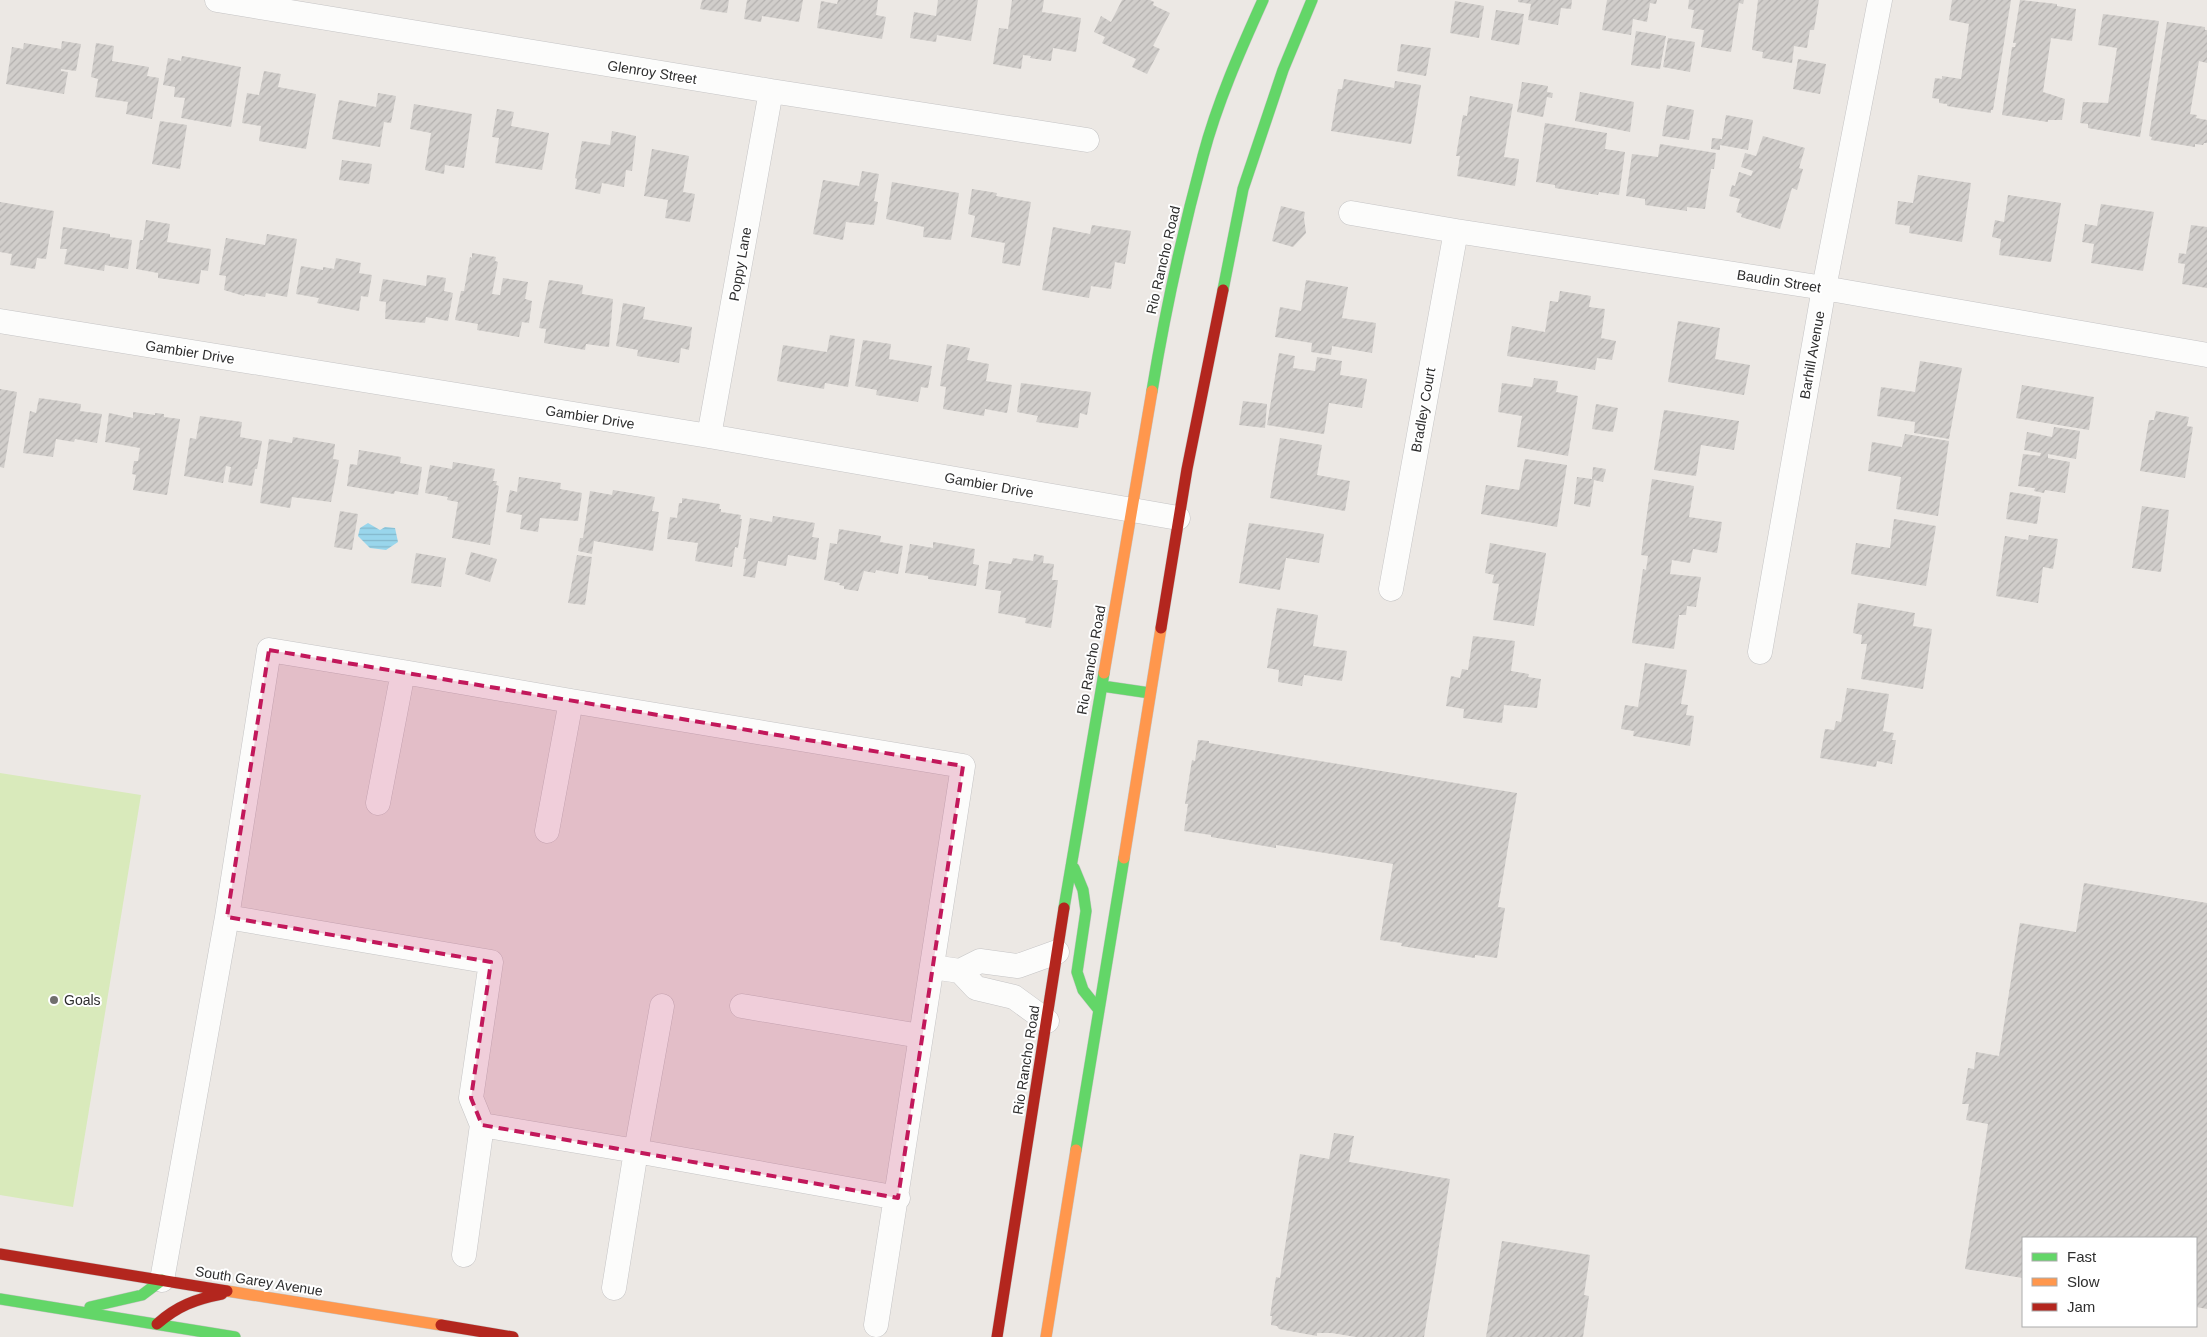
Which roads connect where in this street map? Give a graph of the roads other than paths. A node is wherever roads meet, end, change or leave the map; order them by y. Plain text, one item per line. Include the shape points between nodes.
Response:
1 (217, 0) edge
2 (1263, 0) edge
3 (1312, 0) edge
4 (1880, 0) edge
5 (771, 92) junction
6 (1087, 140) dead end
7 (1351, 213) dead end
8 (1456, 231) junction
9 (1824, 288) junction
10 (0, 321) edge
11 (2207, 355) edge
12 (709, 436) junction
13 (1132, 510) junction
14 (1178, 518) junction
15 (1391, 589) dead end
16 (1760, 652) dead end
17 (402, 672) junction
18 (1102, 686) junction
19 (1150, 693) junction
20 (571, 701) junction
21 (378, 803) dead end
22 (547, 831) dead end
23 (1072, 864) junction
24 (227, 917) junction
25 (1057, 952) junction
26 (932, 967) junction
27 (960, 971) junction
28 (662, 1006) dead end
29 (742, 1006) dead end
30 (1099, 1010) junction
31 (1047, 1021) junction
32 (920, 1036) junction
33 (482, 1125) junction
34 (636, 1151) junction
35 (898, 1198) junction
36 (0, 1254) edge
37 (464, 1255) dead end
38 (162, 1280) junction
39 (614, 1288) dead end
40 (235, 1292) junction
41 (0, 1299) edge
42 (73, 1310) junction
43 (157, 1324) junction
44 (876, 1325) dead end
45 (235, 1337) edge
46 (513, 1337) edge
47 (997, 1337) edge
48 (1046, 1337) edge

1 - 5 street, Glenroy Street
2 - 13 main road, Rio Rancho Road via 1236,60 1203,155 1165,313
3 - 14 main road via 1283,70 1243,189
4 - 9 street, Barhill Avenue
5 - 6 street, Glenroy Street
5 - 12 street, Poppy Lane
7 - 8 street, Baudin Street
8 - 9 street, Baudin Street
8 - 15 street, Bradley Court
9 - 11 street, Baudin Street
9 - 16 street, Barhill Avenue
10 - 12 street, Gambier Drive
12 - 13 street, Gambier Drive
13 - 14 street, Gambier Drive
13 - 18 main road, Rio Rancho Road
14 - 19 main road
17 - 20 street
17 - 21 street
17 - 24 street via 268,650
18 - 19 main road
18 - 23 main road, Rio Rancho Road
19 - 30 main road
20 - 22 street
20 - 26 street via 962,766
23 - 25 main road, Rio Rancho Road
23 - 30 main road via 1083,890 1086,911 1077,972 1083,990
24 - 33 street via 491,962 471,1098
24 - 38 street
25 - 27 street via 1018,966 980,961
25 - 31 main road, Rio Rancho Road
26 - 27 street
26 - 32 street
27 - 31 street via 976,988 1014,998
28 - 34 street
29 - 32 street
30 - 48 main road
31 - 47 main road, Rio Rancho Road
32 - 35 street
33 - 34 street
33 - 37 street
34 - 35 street
34 - 39 street
35 - 44 street
36 - 38 main road, South Garey Avenue
38 - 40 main road, South Garey Avenue
38 - 42 main road via 142,1295
40 - 43 main road via 193,1299 173,1309
40 - 46 main road, South Garey Avenue
41 - 42 main road
42 - 43 main road
43 - 45 main road

